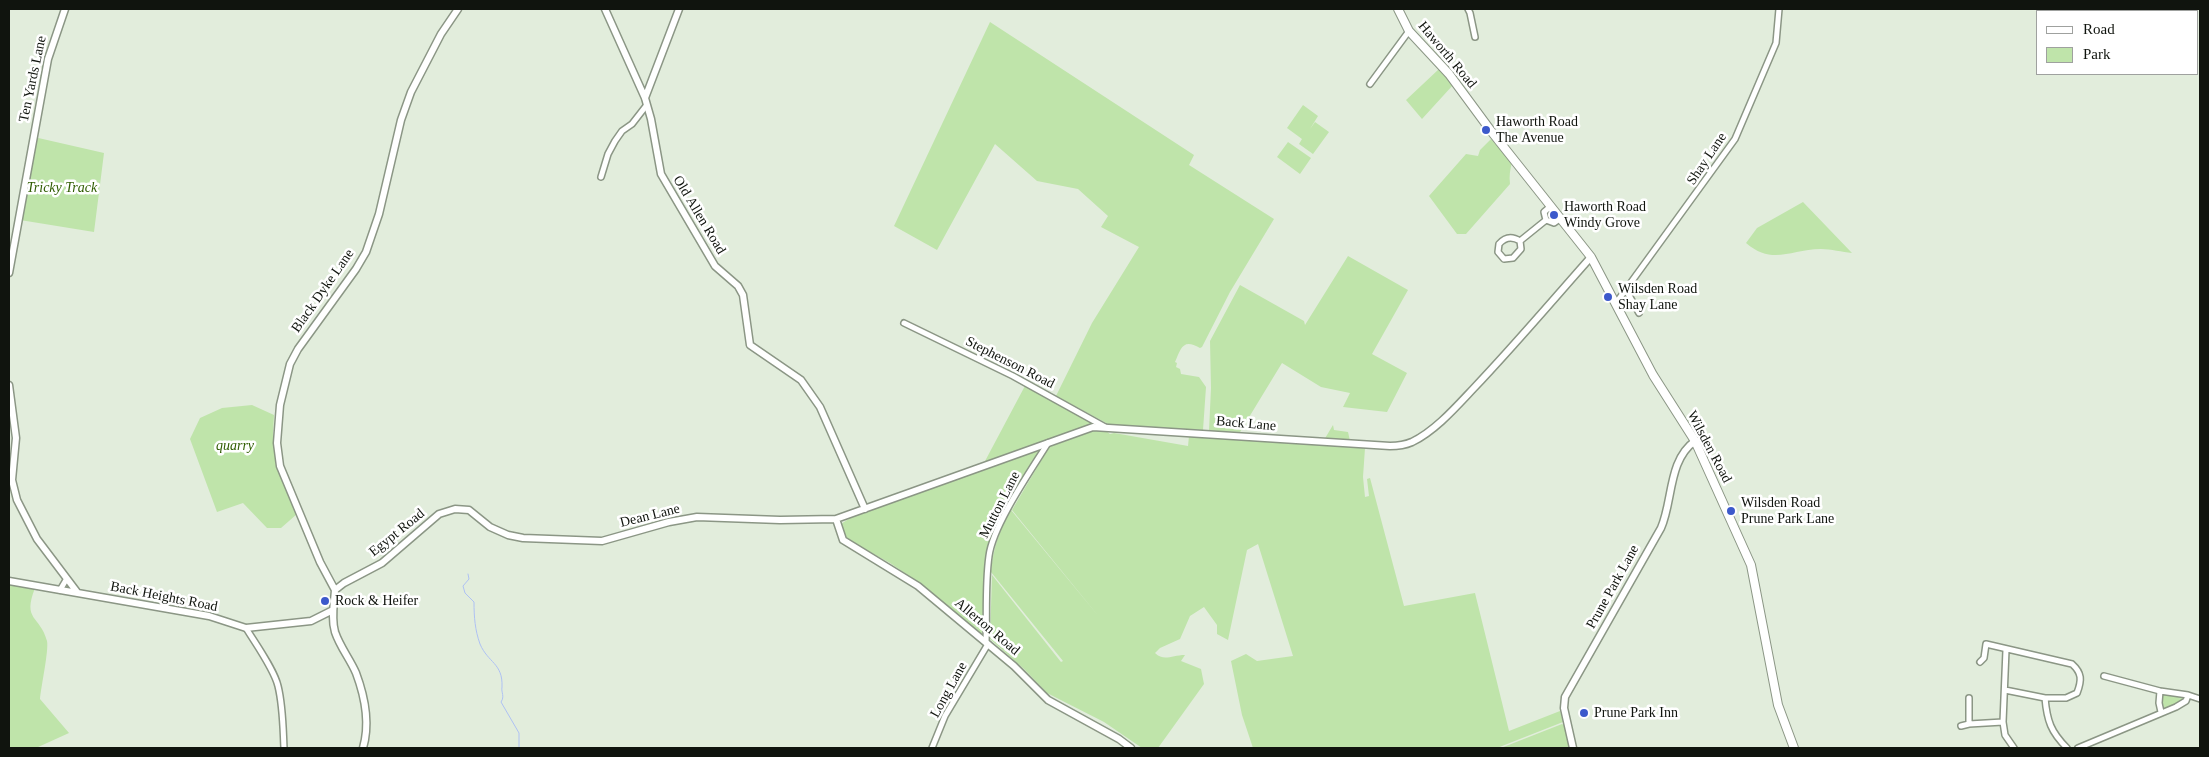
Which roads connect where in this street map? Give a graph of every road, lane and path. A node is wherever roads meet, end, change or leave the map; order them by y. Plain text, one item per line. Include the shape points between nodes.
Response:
1 (65, 9) edge
2 (458, 9) edge
3 (605, 9) edge
4 (679, 9) edge
5 (1399, 9) edge
6 (1476, 9) edge
7 (1779, 9) edge
8 (1469, 11) edge
9 (1409, 31) junction
10 (1475, 37) dead end
11 (1370, 84) dead end
12 (645, 102) junction
13 (601, 177) dead end
14 (1550, 206) junction
15 (1561, 218) junction
16 (1546, 220) junction
17 (1520, 241) junction
18 (1591, 257) junction
19 (9, 273) edge
20 (1626, 290) junction
21 (1616, 303) junction
22 (1639, 313) dead end
23 (904, 323) dead end
24 (9, 385) edge
25 (1105, 427) junction
26 (1694, 440) junction
27 (1048, 443) junction
28 (865, 509) junction
29 (477, 515) joint
30 (836, 519) junction
31 (66, 580) junction
32 (9, 581) edge
33 (60, 590) junction
34 (335, 590) junction
35 (77, 592) junction
36 (334, 610) junction
37 (246, 628) junction
38 (987, 643) junction
39 (2006, 650) junction
40 (1980, 662) dead end
41 (2104, 676) dead end
42 (2004, 690) junction
43 (2160, 691) junction
44 (2186, 695) junction
45 (2045, 698) junction
46 (2200, 699) edge
47 (1977, 700) dead end
48 (2161, 712) junction
49 (2004, 722) junction
50 (1969, 724) junction
51 (1961, 726) dead end
52 (284, 748) edge
53 (363, 748) edge
54 (932, 748) edge
55 (1131, 748) edge
56 (1573, 748) edge
57 (1794, 748) edge
58 (2014, 748) edge
59 (2067, 748) edge
60 (2078, 748) edge

1 - 19 street, Ten Yards Lane via 48,59
2 - 34 street, Black Dyke Lane via 411,92 366,252 298,349 290,364 280,405 277,443 280,466
3 - 12 street, Old Allen Road
4 - 12 street
5 - 9 main road, Haworth Road
6 - 8 street
7 - 20 street, Shay Lane via 1776,44 1735,139
8 - 10 street
9 - 11 street
9 - 14 main road, Haworth Road via 1449,74
12 - 13 street via 632,124 615,141
12 - 28 street, Old Allen Road via 661,174 715,266 738,286 743,295 750,345 801,380 820,407
14 - 15 main road, Haworth Road
14 - 16 street via 1544,212
15 - 16 street via 1554,223
15 - 18 main road, Haworth Road
16 - 17 street
17 - 17 street via 1521,249 1514,258 1504,259 1498,252 1498,244 1504,239
18 - 21 main road, Wilsden Road
18 - 25 street, Back Lane via 1456,407 1413,442 1390,446
20 - 21 street, Shay Lane
20 - 22 street
21 - 26 main road, Wilsden Road via 1653,375
23 - 25 street, Stephenson Road via 1013,376
24 - 31 street via 16,438 12,480 17,500 31,528
25 - 27 street, Back Lane via 1094,427
26 - 56 street, Prune Park Lane via 1676,468 1661,528 1565,697 1564,708
26 - 57 main road, Wilsden Road via 1751,565 1778,705
27 - 28 street, Back Lane
27 - 38 street, Mutton Lane via 1022,484 993,541 989,556
28 - 30 street, Back Lane
29 - 30 street, Dean Lane via 490,527 508,535 587,541 602,541 697,517
29 - 34 street, Egypt Road via 461,509 446,510 382,563
30 - 38 street, Allerton Road via 843,540 918,586
31 - 33 street
31 - 35 street
32 - 33 street, Back Heights Road
33 - 35 street, Back Heights Road
34 - 36 street
35 - 37 street, Back Heights Road via 209,616
36 - 37 street via 311,621
36 - 53 street via 335,632 362,693 368,724
37 - 52 street via 278,685
38 - 54 street, Long Lane via 945,716
38 - 55 street, Allerton Road via 1048,700
39 - 40 street via 1986,644 1984,658
39 - 42 street
39 - 45 street via 2072,664 2080,672 2081,683 2077,693 2066,698
41 - 43 street
42 - 45 street
42 - 49 street
43 - 44 street
43 - 48 street
44 - 46 street
44 - 48 street via 2186,701
45 - 59 street via 2047,719 2057,738
47 - 50 street via 1970,701
48 - 60 street
49 - 50 street
49 - 58 street via 2005,735
50 - 51 street

